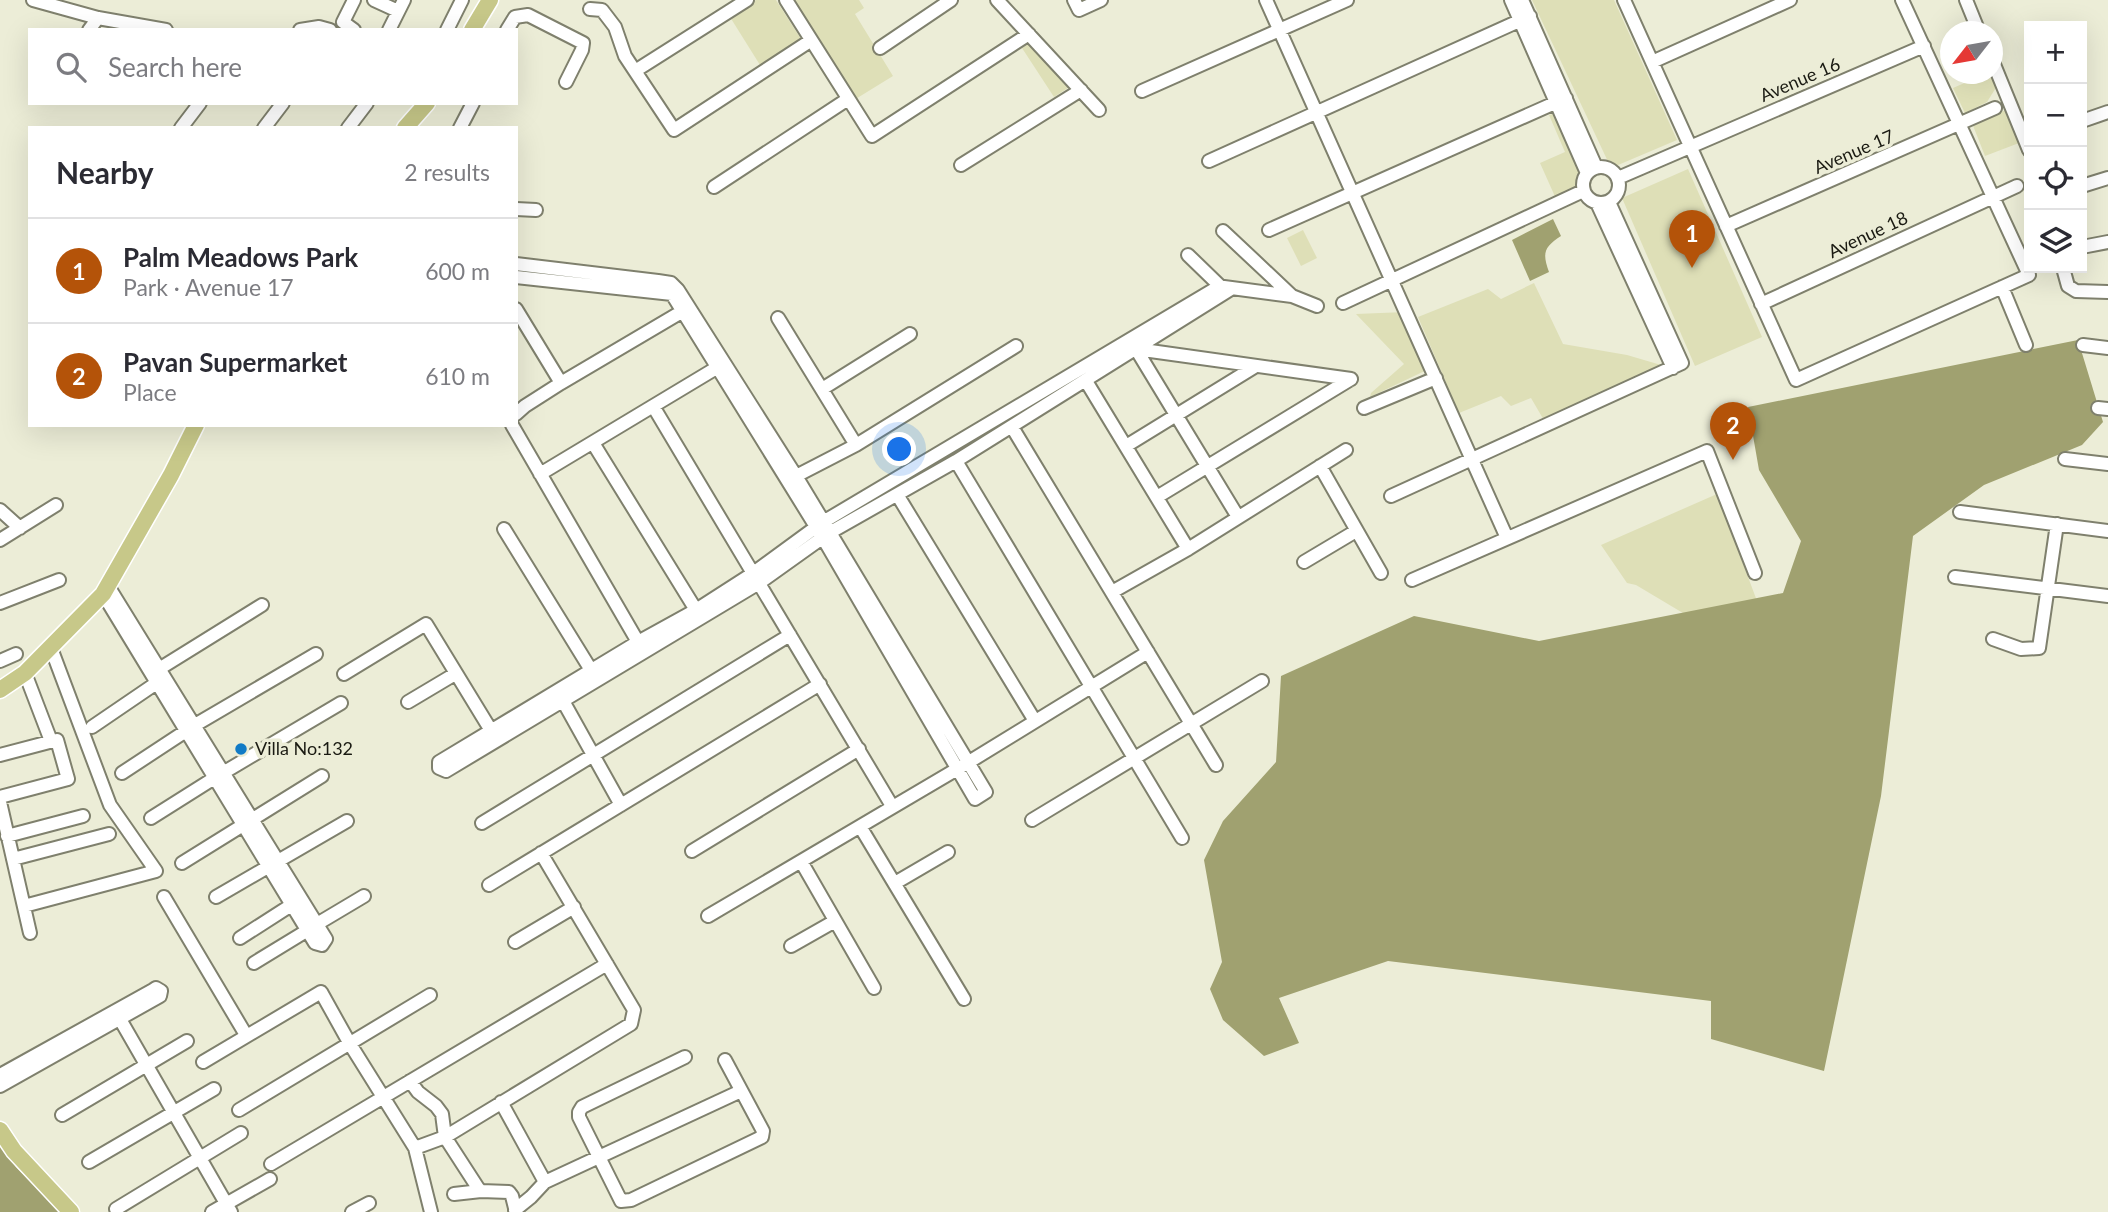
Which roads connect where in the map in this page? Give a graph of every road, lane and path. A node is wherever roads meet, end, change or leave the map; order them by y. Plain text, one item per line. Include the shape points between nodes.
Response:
1 (33, 0) edge
2 (354, 0) edge
3 (374, 0) edge
4 (462, 0) edge
5 (490, 0) edge
6 (747, 0) edge
7 (786, 0) edge
8 (951, 0) edge
9 (997, 0) edge
10 (1074, 0) edge
11 (1101, 0) edge
12 (1266, 0) edge
13 (1347, 0) edge
14 (1511, 0) edge
15 (1522, 0) edge
16 (1624, 0) edge
17 (1790, 0) edge
18 (1902, 0) edge
19 (1966, 0) edge
20 (401, 5) edge
21 (590, 9) dead end
22 (99, 18) junction
23 (1525, 19) junction
24 (1975, 21) edge
25 (91, 28) edge
26 (155, 28) edge
27 (351, 28) edge
28 (390, 28) edge
29 (448, 28) edge
30 (473, 28) edge
31 (508, 28) edge
32 (1280, 32) junction
33 (1029, 34) junction
34 (810, 41) junction
35 (1924, 46) junction
36 (880, 48) dead end
37 (1652, 62) junction
38 (635, 71) junction
39 (566, 82) dead end
40 (2003, 84) edge
41 (1081, 90) junction
42 (1142, 92) dead end
43 (848, 99) junction
44 (1561, 100) junction
45 (198, 105) edge
46 (281, 105) edge
47 (365, 105) edge
48 (423, 105) edge
49 (472, 105) edge
50 (1995, 108) dead end
51 (1100, 110) dead end
52 (1317, 113) junction
53 (2108, 113) edge
54 (2087, 119) edge
55 (1960, 125) junction
56 (183, 126) edge
57 (266, 126) edge
58 (350, 126) edge
59 (407, 126) edge
60 (461, 126) edge
61 (2024, 132) edge
62 (1690, 145) junction
63 (1209, 161) dead end
64 (961, 165) dead end
65 (1592, 170) junction
66 (1618, 177) junction
67 (2108, 178) edge
68 (2087, 184) edge
69 (2017, 186) dead end
70 (714, 187) dead end
71 (1583, 191) junction
72 (1353, 193) junction
73 (1991, 198) junction
74 (1603, 203) junction
75 (518, 209) edge
76 (536, 210) dead end
77 (1726, 226) junction
78 (1269, 230) dead end
79 (1223, 232) dead end
80 (2108, 242) edge
81 (2087, 246) edge
82 (1188, 255) dead end
83 (518, 264) edge
84 (2064, 273) edge
85 (518, 276) edge
86 (1391, 280) junction
87 (1226, 287) junction
88 (2002, 287) junction
89 (2108, 292) edge
90 (1292, 296) junction
91 (1343, 303) dead end
92 (1761, 304) junction
93 (1317, 306) dead end
94 (683, 311) junction
95 (518, 312) edge
96 (778, 318) dead end
97 (909, 334) dead end
98 (2026, 345) dead end
99 (2083, 345) dead end
100 (1016, 346) dead end
101 (2108, 348) edge
102 (1136, 349) junction
103 (1256, 366) junction
104 (718, 367) junction
105 (1436, 378) junction
106 (1086, 381) junction
107 (561, 383) junction
108 (822, 389) junction
109 (653, 406) junction
110 (1364, 408) dead end
111 (518, 412) edge
112 (1176, 415) junction
113 (195, 427) edge
114 (513, 427) edge
115 (1012, 427) junction
116 (593, 443) junction
117 (856, 445) junction
118 (1126, 446) junction
119 (1346, 450) dead end
120 (2065, 459) dead end
121 (1472, 460) junction
122 (956, 461) junction
123 (2108, 464) edge
124 (1207, 466) junction
125 (1320, 466) junction
126 (540, 474) junction
127 (796, 476) junction
128 (898, 496) junction
129 (1391, 496) dead end
130 (1157, 497) junction
131 (56, 505) dead end
132 (0, 510) edge
133 (1960, 512) dead end
134 (1238, 517) junction
135 (2057, 524) junction
136 (20, 528) junction
137 (504, 529) dead end
138 (823, 530) junction
139 (1356, 531) junction
140 (2108, 531) edge
141 (1507, 538) junction
142 (0, 540) edge
143 (1188, 549) junction
144 (1304, 562) dead end
145 (1381, 573) dead end
146 (1755, 573) dead end
147 (1955, 577) dead end
148 (755, 578) junction
149 (59, 580) dead end
150 (1412, 580) dead end
151 (2047, 589) junction
152 (105, 590) junction
153 (1112, 593) junction
154 (2108, 596) edge
155 (0, 603) edge
156 (262, 605) dead end
157 (696, 610) junction
158 (790, 635) junction
159 (1993, 639) dead end
160 (638, 642) junction
161 (51, 648) junction
162 (1148, 652) junction
163 (16, 654) dead end
164 (316, 654) dead end
165 (0, 661) edge
166 (591, 670) junction
167 (25, 673) junction
168 (344, 674) dead end
169 (455, 674) junction
170 (159, 676) junction
171 (1262, 681) dead end
172 (820, 684) junction
173 (1091, 686) junction
174 (0, 691) edge
175 (560, 695) junction
176 (408, 702) dead end
177 (341, 703) dead end
178 (1035, 721) junction
179 (1191, 724) junction
180 (92, 727) dead end
181 (191, 728) junction
182 (51, 741) junction
183 (859, 748) junction
184 (593, 753) junction
185 (0, 755) edge
186 (1135, 758) junction
187 (1216, 765) dead end
188 (964, 766) junction
189 (122, 773) dead end
190 (220, 775) junction
191 (321, 776) dead end
192 (0, 797) edge
193 (0, 802) edge
194 (621, 805) junction
195 (892, 806) junction
196 (83, 816) dead end
197 (151, 818) dead end
198 (1032, 820) dead end
199 (248, 821) junction
200 (347, 821) dead end
201 (482, 823) dead end
202 (861, 828) junction
203 (109, 834) dead end
204 (1182, 838) dead end
205 (8, 849) edge
206 (692, 851) dead end
207 (948, 852) dead end
208 (541, 853) junction
209 (182, 863) dead end
210 (802, 863) junction
211 (273, 864) junction
212 (895, 883) junction
213 (489, 885) dead end
214 (364, 896) dead end
215 (164, 897) dead end
216 (216, 897) dead end
217 (293, 904) junction
218 (24, 906) junction
219 (574, 907) junction
220 (708, 916) dead end
221 (835, 921) junction
222 (312, 927) junction
223 (30, 933) dead end
224 (240, 938) dead end
225 (515, 942) dead end
226 (791, 946) dead end
227 (254, 963) dead end
228 (607, 964) junction
229 (874, 988) dead end
230 (430, 995) dead end
231 (964, 999) dead end
232 (117, 1015) junction
233 (246, 1035) junction
234 (187, 1041) dead end
235 (350, 1044) junction
236 (685, 1057) dead end
237 (724, 1060) dead end
238 (203, 1062) dead end
239 (146, 1065) junction
240 (0, 1074) edge
241 (410, 1081) junction
242 (0, 1086) edge
243 (214, 1089) dead end
244 (741, 1091) junction
245 (385, 1096) junction
246 (502, 1102) junction
247 (239, 1110) dead end
248 (173, 1112) junction
249 (62, 1115) dead end
250 (0, 1130) edge
251 (241, 1133) dead end
252 (445, 1136) junction
253 (415, 1148) junction
254 (199, 1157) junction
255 (598, 1158) junction
256 (89, 1162) dead end
257 (271, 1164) dead end
258 (270, 1179) dead end
259 (545, 1182) junction
260 (481, 1191) junction
261 (454, 1194) dead end
262 (369, 1203) dead end
263 (228, 1208) edge
264 (116, 1209) dead end
265 (516, 1211) edge
266 (71, 1212) edge
267 (212, 1212) edge
268 (352, 1212) edge
269 (431, 1212) edge

1 - 22 street
2 - 27 street via 343,22
3 - 20 street
4 - 29 street
5 - 30 main road
6 - 38 street
7 - 34 street
8 - 36 street
9 - 33 street
10 - 11 street via 1079,10
12 - 32 street
13 - 32 street
14 - 23 street
15 - 23 street
16 - 37 street
17 - 37 street
18 - 35 street
19 - 24 street
20 - 28 street
21 - 38 street via 602,10 615,27
22 - 25 street
22 - 26 street
23 - 44 street
23 - 52 street
31 - 39 street via 515,17 528,15 583,43
32 - 42 street
32 - 52 street
33 - 41 street
33 - 43 street via 872,136
34 - 38 street via 674,130
34 - 43 street
35 - 55 street
35 - 62 street, Avenue 16
37 - 62 street
40 - 61 street
41 - 51 street
41 - 64 street
43 - 70 street
44 - 65 street
44 - 72 street
45 - 56 street
46 - 57 street
47 - 58 street
48 - 59 main road
49 - 60 street
50 - 55 street, Avenue 17
52 - 63 street
52 - 72 street
53 - 54 street
55 - 73 street
55 - 77 street, Avenue 17
62 - 66 street, Avenue 16
62 - 77 street
65 - 66 street via 1605,167
65 - 71 street via 1583,182
66 - 74 street via 1618,191
67 - 68 street
69 - 73 street, Avenue 18
71 - 74 street via 1589,199
71 - 86 street
72 - 78 street
72 - 86 street
73 - 88 street via 2029,275
73 - 92 street, Avenue 18
74 - 121 street via 1682,363
75 - 76 street
77 - 92 street
79 - 90 street
80 - 81 street
82 - 87 street
83 - 127 street via 671,283
84 - 89 street via 2068,286 2076,291
85 - 94 street via 672,294
86 - 91 street
86 - 105 street
87 - 90 street
87 - 102 street
87 - 138 street
88 - 92 street via 1796,380
88 - 98 street
90 - 93 street
94 - 104 street
94 - 107 street
95 - 107 street
96 - 108 street
97 - 108 street
99 - 101 street
100 - 117 street
102 - 103 street
102 - 106 street
102 - 112 street
103 - 112 street
103 - 124 street via 1351,379
104 - 109 street
104 - 138 street
105 - 110 street
105 - 121 street
106 - 115 street
106 - 118 street
107 - 111 street
108 - 117 street
109 - 116 street
109 - 148 street
112 - 118 street
112 - 124 street
113 - 152 main road
114 - 126 street
115 - 122 street
115 - 153 street
116 - 126 street
116 - 157 street
117 - 127 street
118 - 130 street
119 - 125 street
120 - 123 street
121 - 129 street
121 - 141 street
122 - 128 street
122 - 173 street
124 - 130 street
124 - 134 street
125 - 134 street
125 - 139 street
126 - 160 street
127 - 138 street
128 - 138 street
128 - 178 street
130 - 143 street
131 - 136 street
132 - 136 street
133 - 135 street
134 - 143 street
135 - 140 street
135 - 151 street
136 - 142 street
137 - 166 street
138 - 148 street
138 - 188 street
139 - 144 street
139 - 145 street
141 - 146 street via 1707,451
141 - 150 street
143 - 153 street
147 - 151 street
148 - 157 street
148 - 158 street
148 - 175 street
149 - 155 street
151 - 154 street
151 - 159 street via 2039,648 2021,649
152 - 161 main road
152 - 170 street
153 - 162 street
156 - 170 street
157 - 160 street
158 - 172 street
158 - 184 street
160 - 166 street
161 - 167 main road
161 - 218 street via 110,805 156,871
162 - 173 street
162 - 179 street
163 - 165 street
164 - 181 street
166 - 175 street
167 - 174 main road
167 - 182 street
168 - 169 street via 426,624
169 - 175 street via 494,736
169 - 176 street
170 - 180 street
170 - 181 street
171 - 179 street
172 - 183 street
172 - 194 street
173 - 178 street
173 - 186 street
175 - 184 street
177 - 190 street
178 - 188 street
179 - 186 street
179 - 187 street
181 - 189 street
181 - 190 street
182 - 185 street
182 - 192 street via 57,740 68,779
183 - 195 street
183 - 206 street
184 - 194 street
184 - 201 street
186 - 198 street
186 - 204 street
188 - 195 street
190 - 197 street
190 - 199 street
191 - 199 street
193 - 205 street
194 - 208 street
195 - 202 street
196 - 205 street
199 - 209 street
199 - 211 street
200 - 211 street
202 - 210 street
202 - 212 street
203 - 205 street
205 - 218 street
207 - 212 street
208 - 213 street
208 - 219 street
210 - 220 street
210 - 221 street
211 - 216 street
211 - 217 street
211 - 222 street
212 - 231 street
214 - 222 street
215 - 233 street
217 - 222 street
217 - 224 street
218 - 223 street
219 - 225 street
219 - 228 street
221 - 226 street
221 - 229 street
222 - 227 street
228 - 241 street
228 - 246 street via 634,1010 631,1024
230 - 235 street
232 - 239 street
232 - 240 street
232 - 242 street
233 - 235 street via 321,992
233 - 238 street
234 - 239 street
235 - 245 street
235 - 247 street
236 - 255 street via 582,1107 579,1117
237 - 244 street
239 - 248 street
239 - 249 street
241 - 245 street
241 - 252 street via 442,1114
243 - 248 street
244 - 255 street
244 - 255 street via 763,1131 762,1137 731,1153 626,1202 621,1201
245 - 253 street
245 - 257 street
246 - 252 street
246 - 259 street
248 - 254 street
248 - 256 street
250 - 266 main road
251 - 254 street
252 - 253 street
252 - 260 street
253 - 269 street
254 - 263 street
254 - 264 street
255 - 259 street
258 - 263 street
259 - 265 street
260 - 261 street
260 - 265 street via 509,1192
262 - 268 street
263 - 267 street

